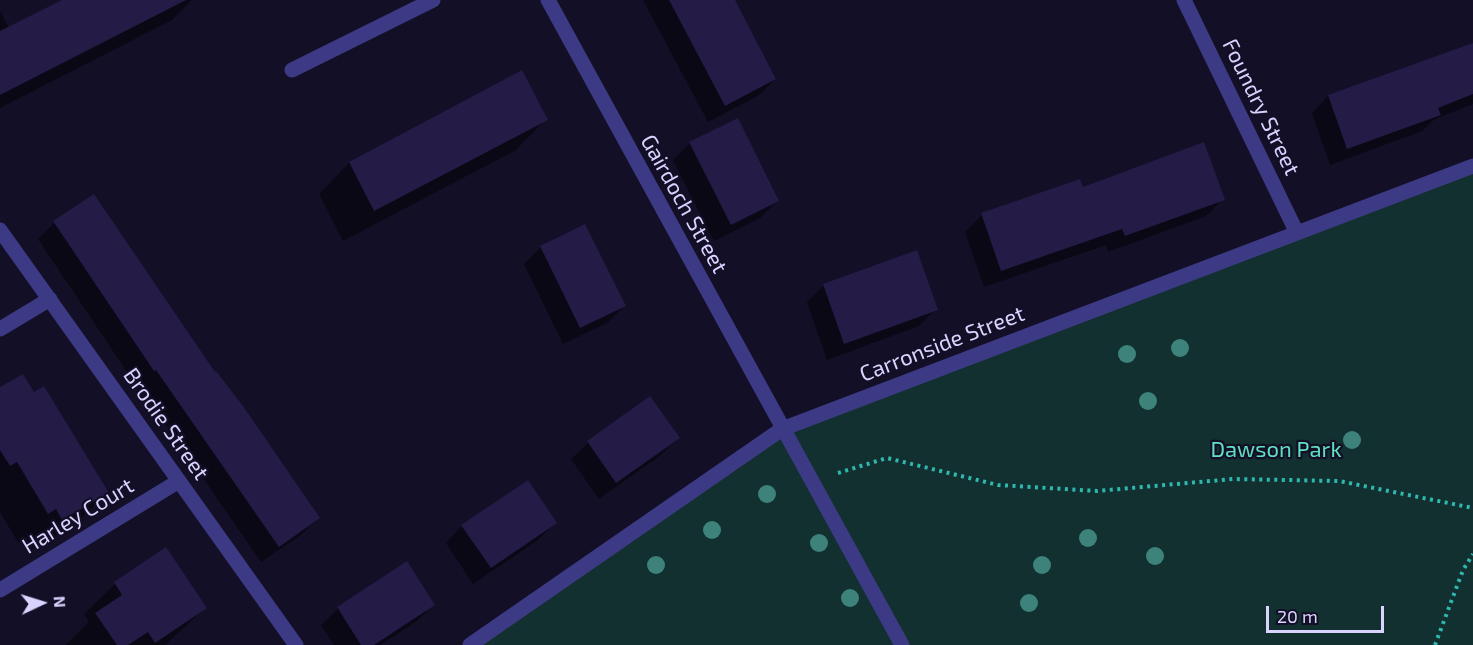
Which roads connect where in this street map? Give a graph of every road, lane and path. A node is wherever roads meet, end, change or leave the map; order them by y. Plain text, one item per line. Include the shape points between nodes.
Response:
1 (433, 0) edge
2 (548, 0) edge
3 (1184, 0) edge
4 (291, 70) dead end
5 (1473, 166) edge
6 (0, 230) edge
7 (1297, 233) junction
8 (50, 299) junction
9 (0, 329) edge
10 (782, 429) junction
11 (179, 481) junction
12 (815, 487) junction
13 (1473, 508) edge
14 (1473, 554) edge
15 (0, 590) edge
16 (296, 645) edge
17 (471, 645) edge
18 (902, 645) edge
19 (1436, 645) edge

1 - 4 street
2 - 10 street, Gairdoch Street
3 - 7 street, Foundry Street
5 - 7 street, Carronside Street
6 - 8 street, Brodie Street
7 - 10 street, Carronside Street
8 - 9 street
8 - 11 street, Brodie Street
10 - 12 street, Gairdoch Street
10 - 17 street, Carronside Street
11 - 15 street, Harley Court
11 - 16 street, Brodie Street
12 - 13 path via 833,474 887,458 998,484 1097,491 1233,479 1340,481
12 - 18 street, Gairdoch Street
14 - 19 path via 1463,570

